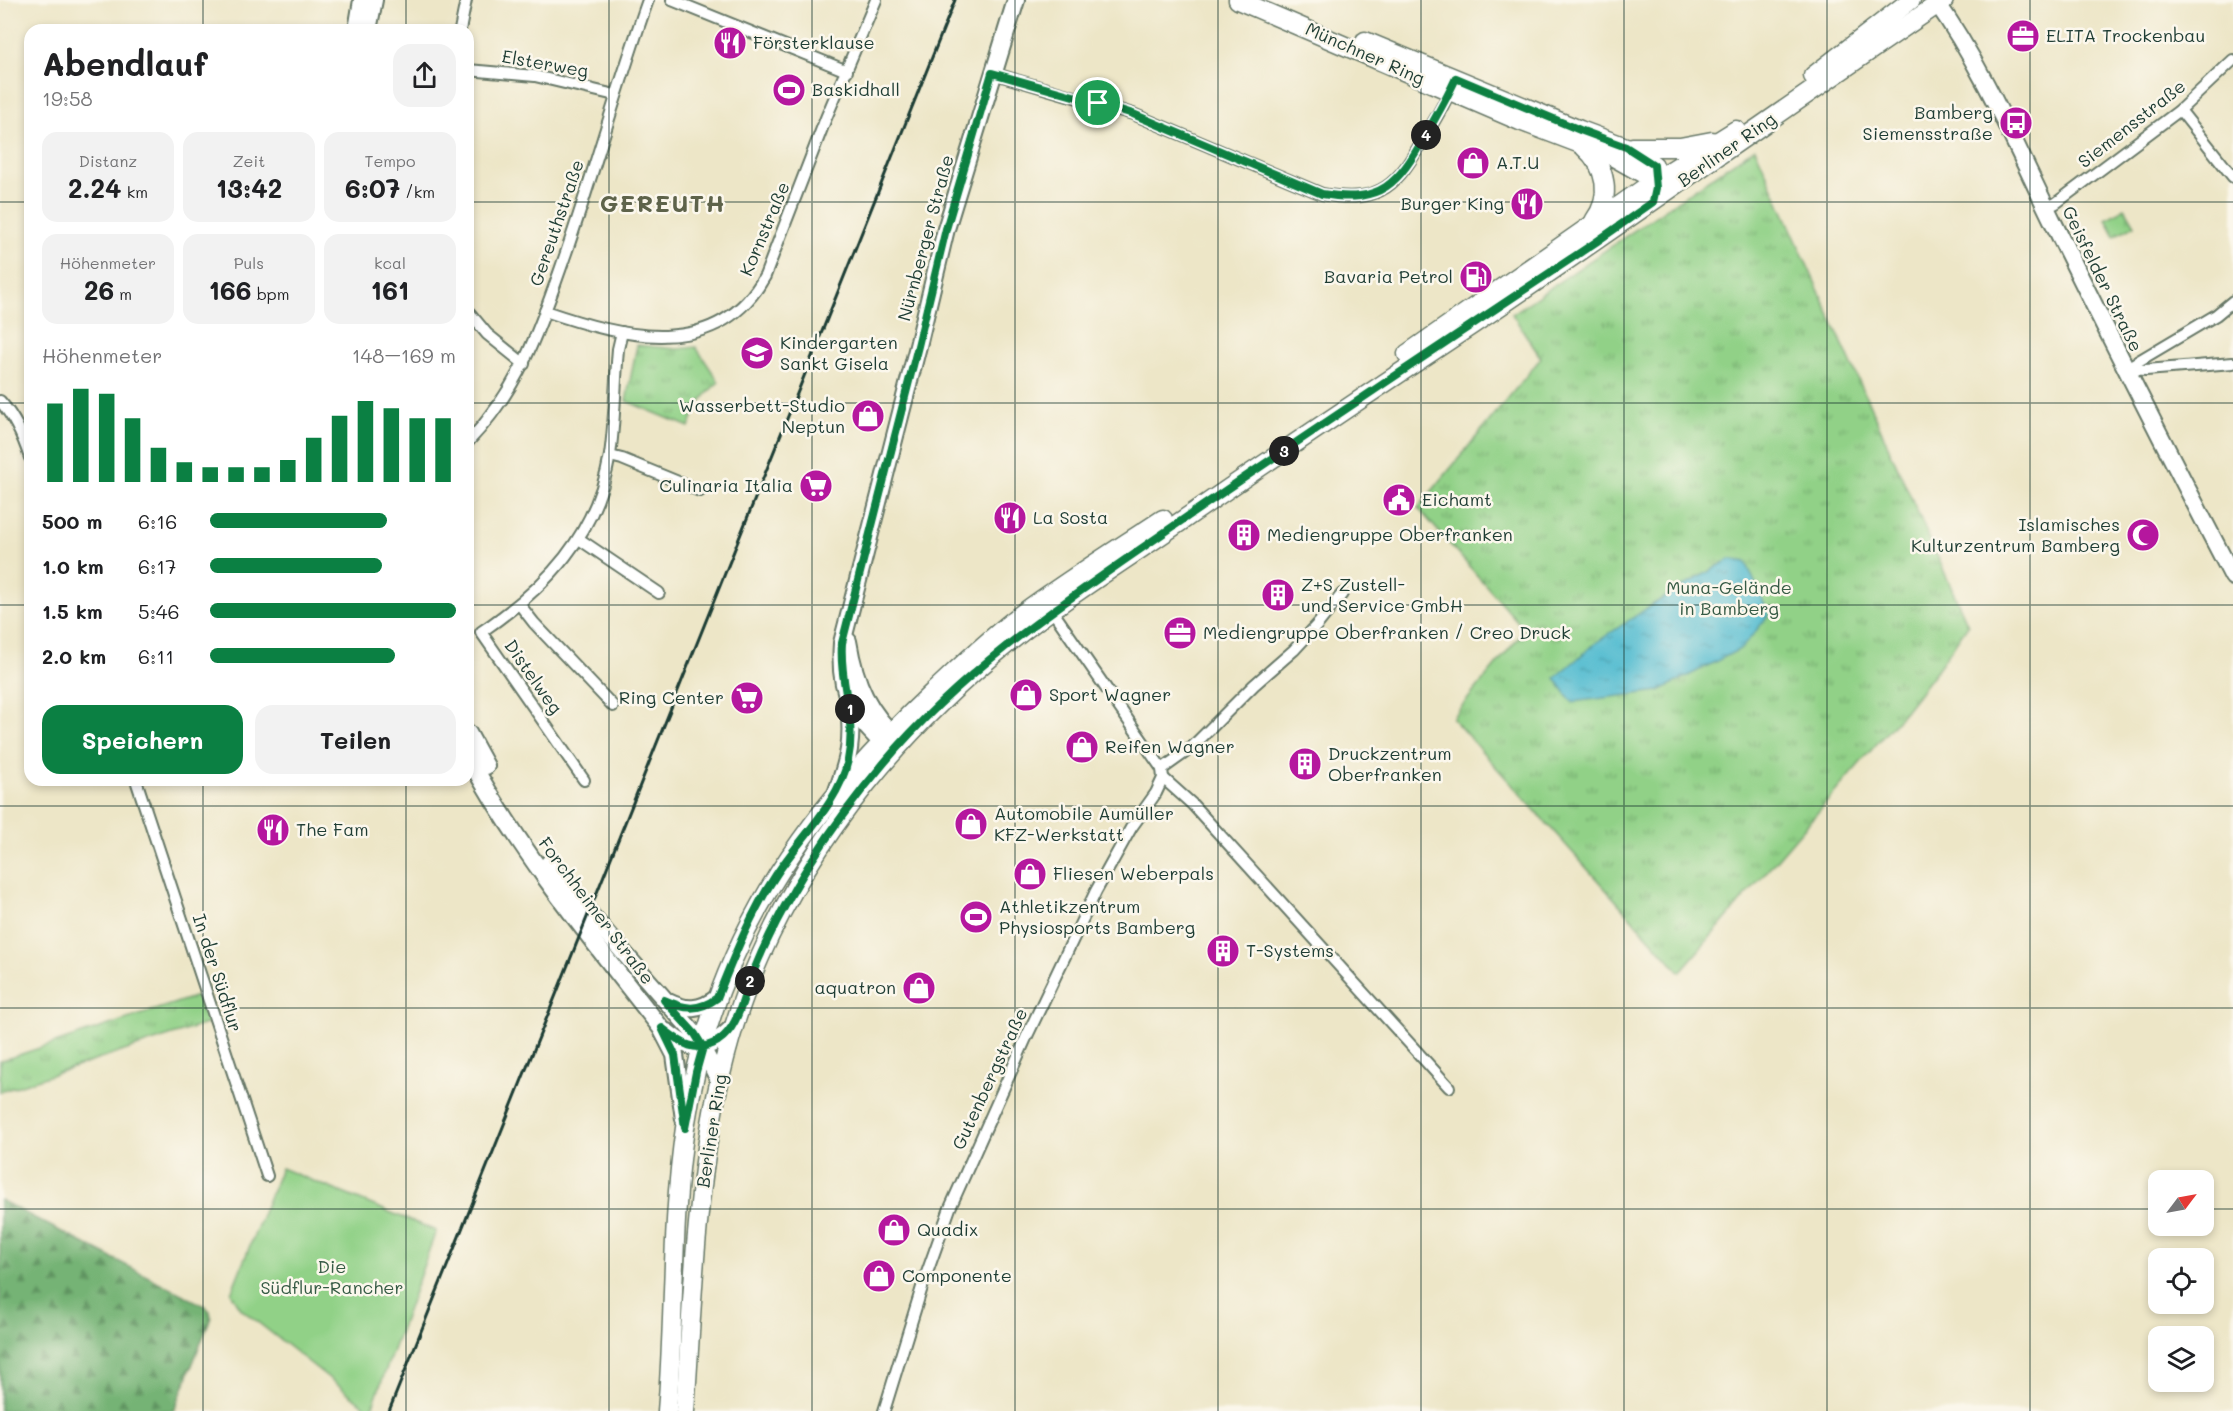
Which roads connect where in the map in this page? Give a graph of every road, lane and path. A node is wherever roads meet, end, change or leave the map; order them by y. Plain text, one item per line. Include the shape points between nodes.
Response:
1 (362, 0) edge
2 (374, 0) edge
3 (466, 0) edge
4 (648, 0) edge
5 (672, 0) edge
6 (876, 0) edge
7 (1016, 0) edge
8 (1238, 0) edge
9 (1268, 0) edge
10 (1911, 0) edge
11 (1939, 1) edge
12 (358, 24) edge
13 (369, 24) edge
14 (461, 24) edge
15 (2233, 60) edge
16 (474, 71) edge
17 (846, 71) junction
18 (992, 73) junction
19 (1453, 85) junction
20 (615, 95) junction
21 (2180, 110) junction
22 (1725, 138) junction
23 (1581, 144) junction
24 (1626, 147) junction
25 (2233, 177) edge
26 (1656, 180) junction
27 (1684, 180) junction
28 (1653, 202) junction
29 (2046, 208) junction
30 (1590, 227) junction
31 (2233, 301) edge
32 (545, 310) junction
33 (474, 318) edge
34 (622, 332) junction
35 (2233, 363) edge
36 (524, 364) junction
37 (2125, 369) junction
38 (0, 401) edge
39 (474, 436) edge
40 (24, 440) edge
41 (610, 456) junction
42 (700, 491) dead end
43 (579, 539) junction
44 (2233, 577) edge
45 (659, 593) dead end
46 (1342, 594) dead end
47 (1047, 604) junction
48 (519, 605) junction
49 (846, 627) junction
50 (849, 705) junction
51 (614, 706) dead end
52 (891, 743) junction
53 (474, 744) edge
54 (474, 767) edge
55 (1163, 773) junction
56 (584, 780) dead end
57 (138, 786) edge
58 (837, 792) junction
59 (717, 998) junction
60 (664, 1000) junction
61 (662, 1028) junction
62 (732, 1028) junction
63 (703, 1047) junction
64 (718, 1078) junction
65 (1449, 1087) dead end
66 (685, 1128) junction
67 (267, 1176) dead end
68 (667, 1411) edge
69 (685, 1411) edge
70 (884, 1411) edge

1 - 12 street
2 - 13 street
3 - 14 street
4 - 20 street, Gereuthstraße
5 - 17 street
6 - 17 street, Kornstraße
7 - 18 street, Nürnberger Straße
8 - 19 main road, Münchner Ring
9 - 19 main road, Münchner Ring
10 - 22 main road, Berliner Ring
11 - 27 main road, Berliner Ring
11 - 29 street, Geisfelder Straße via 1997,105
15 - 21 street, Siemensstraße
16 - 20 street, Elsterweg via 535,76
17 - 34 street, Kornstraße via 765,276 753,295 714,325 693,333 663,336
18 - 19 street via 1133,114 1322,194 1345,198 1384,188 1398,178 1411,162
18 - 49 street, Nürnberger Straße via 946,229
19 - 23 main road, Münchner Ring via 1520,121
19 - 24 main road, Münchner Ring
20 - 32 street, Gereuthstraße
21 - 25 street
21 - 29 street, Siemensstraße
22 - 24 main road via 1680,147
22 - 26 main road, Berliner Ring
23 - 26 main road, Münchner Ring
23 - 30 main road via 1601,168 1605,188 1604,204
24 - 26 main road via 1650,161
26 - 27 main road
26 - 28 main road
26 - 30 main road, Berliner Ring
27 - 28 main road, Berliner Ring
28 - 47 main road, Berliner Ring
29 - 37 street, Geisfelder Straße
30 - 47 main road, Berliner Ring
31 - 37 street
32 - 34 street, Kornstraße
32 - 36 street, Gereuthstraße
33 - 36 street
34 - 41 street, Distelweg
35 - 37 street
36 - 39 street, Gereuthstraße
37 - 44 street, Geisfelder Straße
38 - 40 street
41 - 42 street
41 - 43 street, Distelweg via 595,505
43 - 45 street
43 - 48 street, Distelweg
46 - 55 street, Gutenbergstraße via 1305,639
47 - 52 main road, Berliner Ring
47 - 55 street
48 - 51 street, Distelweg
48 - 56 street, Distelweg via 482,632
49 - 50 street, Nürnberger Straße via 840,660
49 - 52 street, Nürnberger Straße via 858,684
50 - 52 street, Nürnberger Straße
50 - 58 street via 852,739
52 - 58 main road, Berliner Ring
52 - 62 main road, Berliner Ring via 795,886 759,959
53 - 60 street, Forchheimer Straße via 533,842
54 - 61 street, Forchheimer Straße via 523,846
55 - 65 street
55 - 70 street, Gutenbergstraße via 1156,793 1131,828 1096,891 950,1208 922,1284
57 - 67 street, In der Südflur
58 - 59 main road, Berliner Ring via 775,876 745,932
59 - 60 street via 690,1009
59 - 63 main road, Berliner Ring
60 - 63 street, Forchheimer Straße
61 - 63 street via 686,1046
61 - 66 street, Forchheimer Straße via 675,1055
62 - 63 street via 718,1041
62 - 64 main road, Berliner Ring
63 - 64 street, Forchheimer Straße
63 - 66 main road, Berliner Ring
64 - 69 main road, Berliner Ring via 706,1154
66 - 68 main road, Berliner Ring

